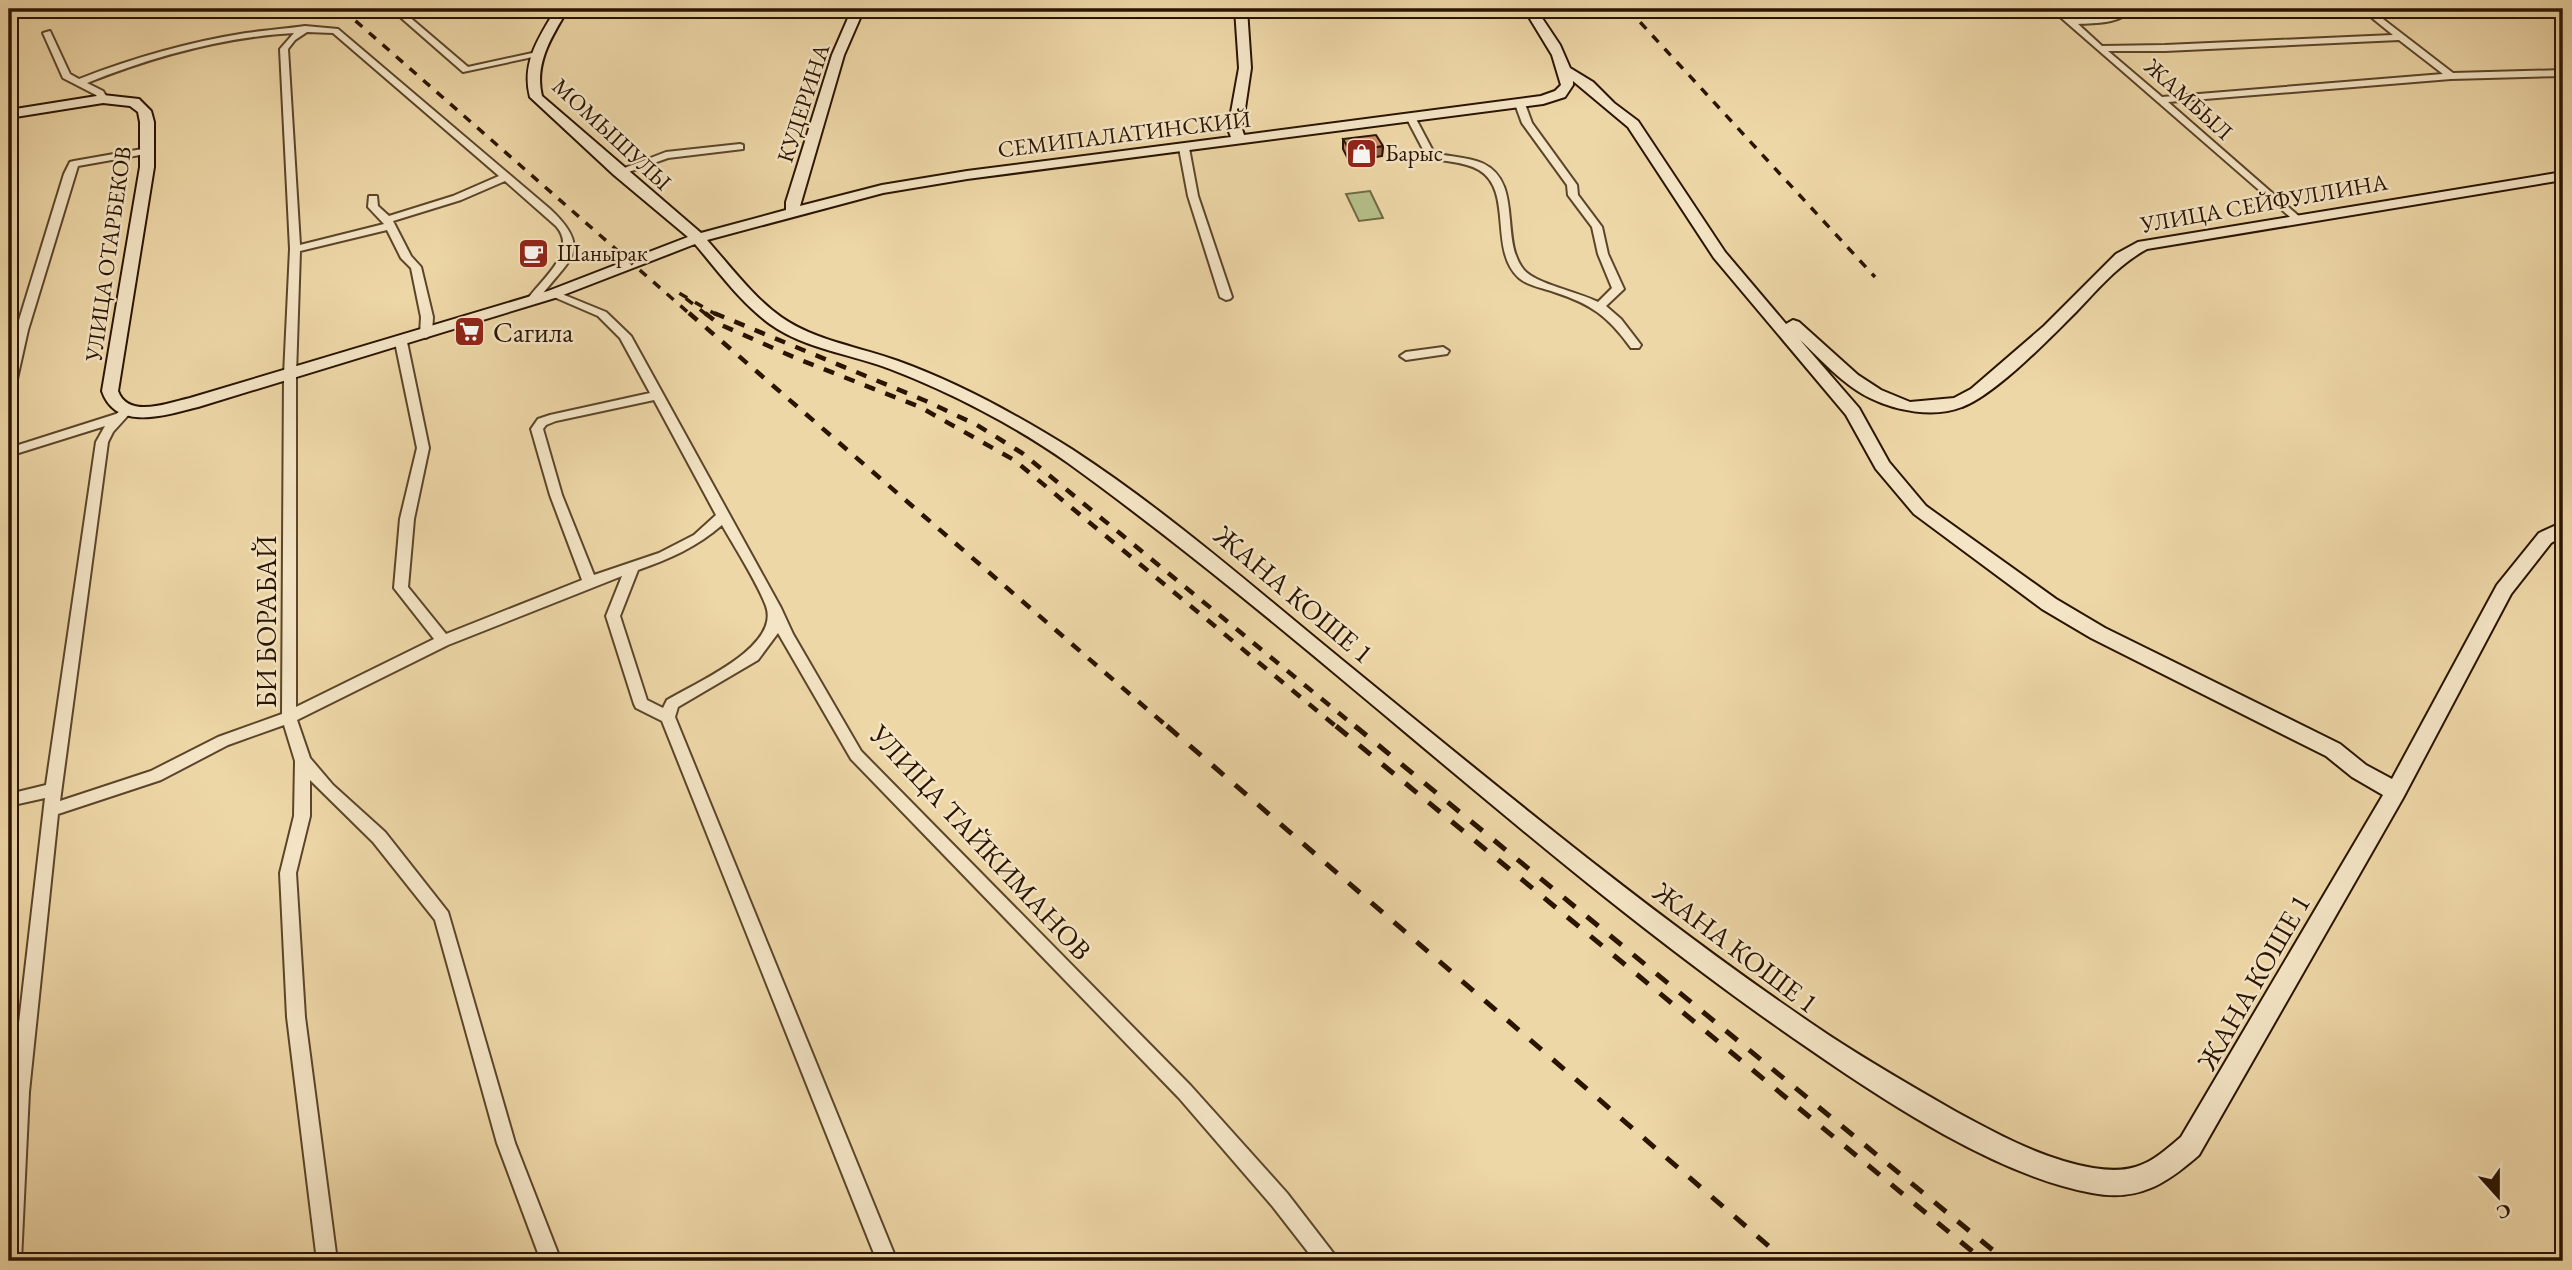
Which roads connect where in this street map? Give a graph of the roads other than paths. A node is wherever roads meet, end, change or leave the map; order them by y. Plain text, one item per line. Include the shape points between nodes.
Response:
1 (395, 9) edge
2 (562, 9) edge
3 (858, 9) edge
4 (1241, 9) edge
5 (1530, 9) edge
6 (2055, 9) edge
7 (2129, 9) edge
8 (2365, 9) edge
9 (2072, 22) junction
10 (305, 29) junction
11 (47, 33) dead end
12 (2402, 37) junction
13 (2103, 48) junction
14 (537, 55) junction
15 (1566, 71) junction
16 (2559, 74) edge
17 (2451, 76) junction
18 (80, 82) junction
19 (2563, 82) edge
20 (103, 99) junction
21 (2161, 100) junction
22 (1520, 104) junction
23 (9, 114) edge
24 (1412, 119) junction
25 (1239, 141) junction
26 (740, 147) dead end
27 (1184, 148) junction
28 (148, 151) junction
29 (619, 172) junction
30 (2563, 176) edge
31 (504, 178) junction
32 (373, 198) dead end
33 (793, 211) junction
34 (2297, 220) junction
35 (388, 223) junction
36 (698, 238) junction
37 (295, 249) junction
38 (553, 294) junction
39 (1226, 297) dead end
40 (533, 300) junction
41 (1601, 305) junction
42 (1767, 311) junction
43 (426, 334) junction
44 (401, 342) junction
45 (1635, 345) dead end
46 (1443, 351) dead end
47 (1406, 356) dead end
48 (290, 375) junction
49 (9, 388) edge
50 (656, 396) junction
51 (124, 414) junction
52 (9, 452) edge
53 (722, 517) junction
54 (2563, 528) edge
55 (631, 570) junction
56 (590, 582) junction
57 (774, 608) junction
58 (443, 641) junction
59 (289, 718) junction
60 (668, 718) junction
61 (303, 761) junction
62 (54, 789) junction
63 (2396, 792) junction
64 (9, 800) edge
65 (51, 810) junction
66 (11, 1261) edge
67 (327, 1261) edge
68 (551, 1261) edge
69 (887, 1261) edge
70 (1327, 1261) edge

1 - 14 street via 466,69
2 - 14 street, МОМЫШУЛЫ
3 - 33 street, КУДЕРИНА via 838,55
4 - 25 street via 1245,68 1235,129
5 - 15 street
6 - 9 street, ЖАМБЫЛ
7 - 9 street via 2109,18
8 - 12 street
9 - 13 street, ЖАМБЫЛ
10 - 18 street via 138,60
10 - 31 street via 335,31
10 - 37 street, БИ БОРАБАЙ via 284,50
11 - 18 street via 66,76
12 - 13 street
12 - 17 street
13 - 21 street, ЖАМБЫЛ
14 - 29 street, МОМЫШУЛЫ via 532,86 536,97
15 - 22 street, СЕМИПАЛАТИНСКИЙ via 1567,86 1560,94
15 - 42 street, УЛИЦА СЕЙФУЛЛИНА via 1633,124 1719,255
16 - 17 street
16 - 19 street
17 - 21 street
18 - 20 street
20 - 23 street, УЛИЦА ОТАРБЕКОВ
20 - 28 street, УЛИЦА ОТАРБЕКОВ via 134,102 144,111
21 - 34 street, ЖАМБЫЛ
22 - 24 street, СЕМИПАЛАТИНСКИЙ
22 - 41 street via 1527,123 1597,227 1618,289
24 - 25 street, СЕМИПАЛАТИНСКИЙ
24 - 41 street via 1430,155 1485,169 1495,180 1509,255 1523,276
25 - 27 street, СЕМИПАЛАТИНСКИЙ
26 - 29 street via 666,155
27 - 33 street, СЕМИПАЛАТИНСКИЙ via 967,175 882,189
27 - 39 street via 1193,196
28 - 49 street via 74,164 28,308
28 - 51 street, УЛИЦА ОТАРБЕКОВ via 110,391
29 - 36 street, МОМЫШУЛЫ
30 - 34 street, УЛИЦА СЕЙФУЛЛИНА
31 - 35 street
31 - 40 street via 566,232 569,248
32 - 35 street via 373,206
33 - 36 street, СЕМИПАЛАТИНСКИЙ
34 - 42 street, УЛИЦА СЕЙФУЛЛИНА via 2143,245 2121,257 1977,393 1957,403 1909,407 1875,394 1794,326
35 - 37 street
35 - 43 street via 406,258 416,267
36 - 38 street, СЕМИПАЛАТИНСКИЙ
36 - 63 street, ЖАНА КОШЕ 1 via 772,319 798,334 895,365 972,400 1068,455 1180,537 1730,982 1871,1077 1988,1143 2037,1165 2095,1181 2134,1181 2161,1171 2190,1146
37 - 48 street, БИ БОРАБАЙ
38 - 40 street, СЕМИПАЛАТИНСКИЙ
38 - 50 street, УЛИЦА ТАЙКИМАНОВ via 602,314 625,335
40 - 43 street, СЕМИПАЛАТИНСКИЙ
41 - 45 street
42 - 63 street, УЛИЦА СЕЙФУЛЛИНА via 1853,412 1882,465 1931,519 2049,604 2098,633 2333,750 2358,771
43 - 44 street, СЕМИПАЛАТИНСКИЙ
44 - 48 street, СЕМИПАЛАТИНСКИЙ
44 - 58 street via 423,448 407,519 401,588
46 - 47 street
48 - 51 street, СЕМИПАЛАТИНСКИЙ via 171,408
48 - 59 street, БИ БОРАБАЙ
50 - 53 street, УЛИЦА ТАЙКИМАНОВ
50 - 56 street via 554,418 537,429 556,495
51 - 52 street
51 - 62 street via 103,442
53 - 55 street via 699,538
53 - 57 street, УЛИЦА ТАЙКИМАНОВ
54 - 63 street, ЖАНА КОШЕ 1 via 2545,538 2504,590
55 - 56 street
55 - 60 street via 613,616 641,704
56 - 58 street
57 - 60 street via 772,632 753,656 672,704
57 - 70 street, УЛИЦА ТАЙКИМАНОВ via 856,755 1185,1092
58 - 59 street
59 - 61 street, БИ БОРАБАЙ
59 - 65 street via 223,741 156,776
60 - 69 street
61 - 67 street, БИ БОРАБАЙ via 302,816 288,873 296,1017
61 - 68 street via 379,837 442,917 506,1143
62 - 64 street
62 - 65 street
65 - 66 street via 20,1094

